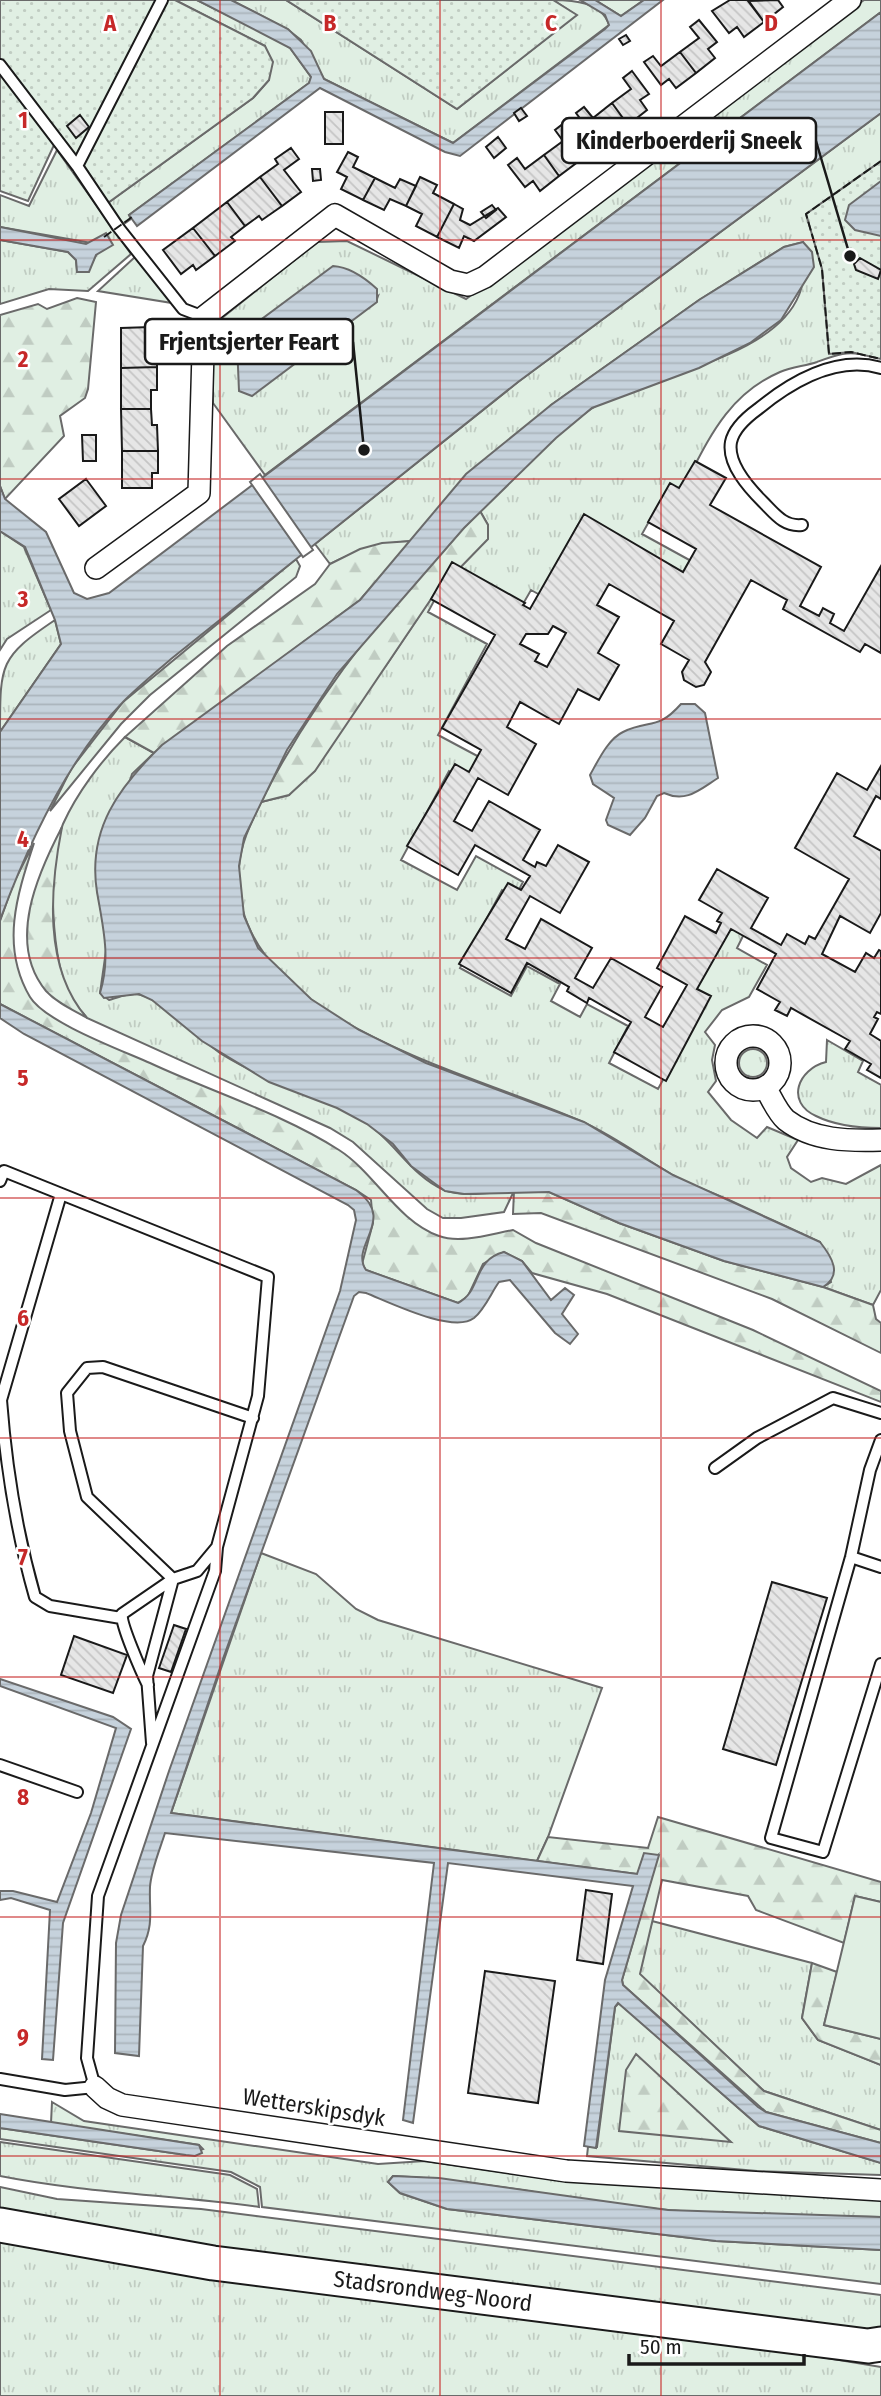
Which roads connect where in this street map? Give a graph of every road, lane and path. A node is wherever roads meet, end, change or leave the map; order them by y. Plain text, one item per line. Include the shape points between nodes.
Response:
1 (162, 0) edge
2 (850, 0) edge
3 (0, 65) edge
4 (77, 166) junction
5 (204, 317) junction
6 (881, 368) edge
7 (802, 525) dead end
8 (96, 568) dead end
9 (765, 1087) dead end
10 (881, 1140) edge
11 (0, 1181) edge
12 (61, 1194) junction
13 (881, 1413) edge
14 (253, 1418) junction
15 (1, 1426) edge
16 (881, 1440) edge
17 (715, 1468) dead end
18 (217, 1547) junction
19 (851, 1557) junction
20 (881, 1567) edge
21 (173, 1578) junction
22 (121, 1618) junction
23 (881, 1664) edge
24 (148, 1685) junction
25 (152, 1747) junction
26 (0, 1765) edge
27 (77, 1792) dead end
28 (0, 2079) edge
29 (95, 2087) junction
30 (881, 2190) edge
31 (0, 2225) edge
32 (877, 2348) edge

1 - 4 lane
2 - 5 street via 485,277 468,285 450,281 335,215
3 - 4 lane
4 - 5 lane via 183,309
5 - 8 street via 199,493
6 - 7 lane via 842,366 789,385 735,431 731,444 743,480 782,522
9 - 10 street via 785,1118 810,1133 845,1141
11 - 12 lane via 4,1171
12 - 14 lane via 268,1277 262,1372
12 - 15 lane via 1,1400
13 - 17 lane via 833,1398 757,1438
14 - 18 lane
14 - 21 lane via 103,1367 87,1368 67,1393 70,1431 87,1497
15 - 22 lane via 24,1560 35,1597 50,1606
16 - 19 lane
18 - 21 lane via 197,1571
18 - 25 lane via 215,1571
19 - 20 lane
19 - 23 lane via 771,1838 823,1852
21 - 22 lane
21 - 24 lane via 150,1659
22 - 24 lane
24 - 25 lane
25 - 29 lane via 98,1895 87,2058
26 - 27 lane
28 - 29 lane via 65,2090
29 - 30 street, Wetterskipsdyk via 122,2105 566,2171
31 - 32 main road, Stadsrondweg-Noord via 213,2263

